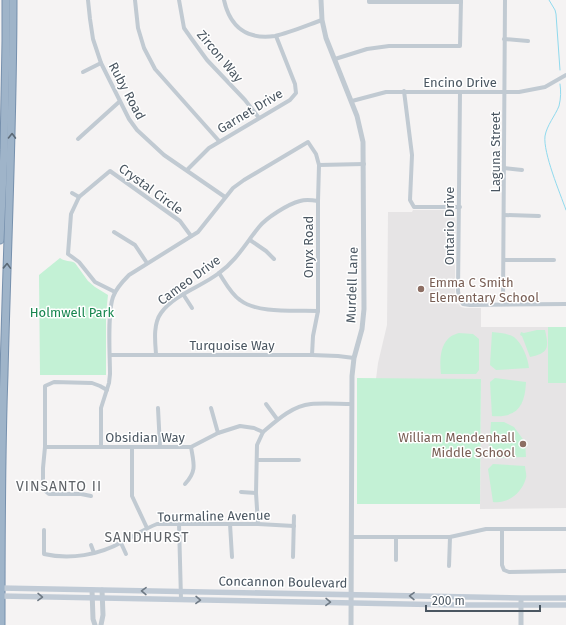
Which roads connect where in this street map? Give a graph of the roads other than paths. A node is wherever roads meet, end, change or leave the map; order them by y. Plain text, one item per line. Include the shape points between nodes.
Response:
1 (6, 0) edge
2 (13, 0) edge
3 (88, 0) edge
4 (135, 0) edge
5 (179, 0) edge
6 (224, 0) edge
7 (321, 0) edge
8 (369, 0) edge
9 (505, 0) edge
10 (461, 1) edge
11 (322, 20) junction
12 (276, 36) junction
13 (504, 39) junction
14 (528, 42) dead end
15 (335, 59) junction
16 (101, 63) junction
17 (83, 72) dead end
18 (566, 75) edge
19 (404, 91) junction
20 (460, 92) junction
21 (505, 92) junction
22 (352, 101) junction
23 (119, 102) junction
24 (259, 118) junction
25 (78, 139) dead end
26 (219, 141) junction
27 (364, 164) junction
28 (319, 165) junction
29 (504, 168) junction
30 (187, 170) junction
31 (522, 170) dead end
32 (72, 193) dead end
33 (225, 197) junction
34 (79, 198) junction
35 (318, 201) junction
36 (460, 208) junction
37 (504, 215) junction
38 (539, 216) dead end
39 (114, 232) dead end
40 (191, 236) junction
41 (0, 240) edge
42 (250, 240) junction
43 (274, 259) dead end
44 (504, 260) junction
45 (554, 260) dead end
46 (147, 263) junction
47 (219, 273) junction
48 (115, 292) junction
49 (183, 294) junction
50 (503, 304) junction
51 (566, 304) edge
52 (192, 308) dead end
53 (318, 311) junction
54 (156, 354) junction
55 (110, 355) junction
56 (312, 355) junction
57 (354, 358) junction
58 (107, 390) junction
59 (266, 404) dead end
60 (352, 404) junction
61 (158, 408) dead end
62 (211, 408) dead end
63 (277, 419) junction
64 (263, 432) junction
65 (218, 433) junction
66 (45, 447) junction
67 (101, 447) junction
68 (132, 447) junction
69 (160, 447) junction
70 (191, 447) junction
71 (257, 460) junction
72 (298, 460) dead end
73 (185, 484) dead end
74 (241, 492) dead end
75 (256, 493) junction
76 (91, 496) dead end
77 (294, 516) dead end
78 (179, 524) junction
79 (230, 524) junction
80 (258, 524) junction
81 (294, 526) junction
82 (147, 528) junction
83 (502, 529) junction
84 (566, 529) edge
85 (44, 530) dead end
86 (352, 537) junction
87 (396, 537) junction
88 (450, 537) junction
89 (121, 543) junction
90 (91, 545) dead end
91 (94, 553) junction
92 (126, 554) dead end
93 (232, 557) dead end
94 (293, 557) dead end
95 (396, 560) dead end
96 (449, 566) dead end
97 (566, 571) edge
98 (1, 588) edge
99 (92, 590) junction
100 (102, 590) junction
101 (180, 591) junction
102 (351, 594) junction
103 (1, 596) edge
104 (92, 598) junction
105 (102, 598) junction
106 (521, 598) junction
107 (566, 598) edge
108 (181, 599) junction
109 (351, 603) junction
110 (566, 605) edge
111 (521, 606) junction
112 (1, 625) edge
113 (95, 625) edge
114 (101, 625) edge
115 (351, 625) edge
116 (521, 625) edge

1 - 41 highway
98 -> 2 highway
3 - 16 street, Ruby Road via 93,39
4 - 26 street via 140,35 155,69
5 - 24 street, Zircon Way via 184,28 207,60
6 - 12 street via 230,19 243,31 262,36
7 - 11 street, Murdell Lane
8 - 10 street
9 - 13 street, Laguna Street
10 - 15 street via 460,46 389,46 367,49
11 - 12 street
11 - 15 street, Murdell Lane
12 - 24 street, Garnet Drive via 295,84 296,93 290,100
13 - 14 street
13 - 21 street, Laguna Street
15 - 22 street, Murdell Lane
16 - 17 street
16 - 23 street, Ruby Road
18 - 21 street, Encino Drive via 545,87
19 - 20 street, Encino Drive
19 - 22 street, Encino Drive via 386,92
19 - 36 street via 412,155 410,200 414,208
20 - 21 street, Encino Drive
20 - 36 street, Ontario Drive
21 - 29 street, Laguna Street
22 - 27 street, Murdell Lane via 363,142
23 - 25 street
23 - 30 street, Ruby Road via 137,130 164,155
24 - 26 street, Garnet Drive
26 - 30 street, Garnet Drive
27 - 28 street
27 - 57 street, Murdell Lane via 364,312
28 - 33 street, Onyx Road via 316,154 308,142 244,180
28 - 35 street, Onyx Road
29 - 31 street
29 - 37 street, Laguna Street
30 - 33 street, Ruby Road
32 - 34 street
33 - 40 street via 205,224
34 - 40 street, Crystal Circle via 110,171 180,221
34 - 48 street, Crystal Circle via 71,214 68,254 95,282
35 - 42 street, Cameo Drive via 308,200 292,204 259,226
35 - 53 street, Onyx Road
36 - 50 street, Ontario Drive via 460,301 470,305
37 - 38 street
37 - 44 street, Laguna Street
39 - 46 street via 135,245
40 - 46 street
42 - 43 street
42 - 47 street, Cameo Drive via 235,259
44 - 45 street
44 - 50 street, Laguna Street
46 - 48 street via 129,275
47 - 49 street, Cameo Drive
47 - 53 street via 240,300 255,308
48 - 55 street via 110,315
49 - 52 street
49 - 54 street, Cameo Drive via 168,305 159,317 155,332
50 - 51 street, Ontario Drive
53 - 56 street, Onyx Road
54 - 55 street, Turquoise Way
54 - 56 street, Turquoise Way
55 - 58 street
56 - 57 street, Turquoise Way
57 - 60 street, Murdell Lane
58 - 66 street via 92,383 54,382 45,386
58 - 67 street via 101,408
59 - 63 street
60 - 63 street via 310,404
60 - 86 street, Murdell Lane
61 - 69 street
62 - 65 street
63 - 64 street
64 - 65 street, Obsidian Way via 240,426
64 - 71 street via 257,445
65 - 70 street, Obsidian Way
66 - 67 street, Obsidian Way
66 - 76 street via 42,475 45,492
67 - 68 street, Obsidian Way
68 - 69 street, Obsidian Way
68 - 82 street via 132,496
69 - 70 street, Obsidian Way
70 - 73 street via 194,470
71 - 72 street
71 - 75 street
74 - 75 street
75 - 80 street
77 - 81 street
78 - 79 street, Tourmaline Avenue
78 - 82 street, Tourmaline Avenue via 157,524
78 - 101 street
79 - 80 street, Tourmaline Avenue
79 - 93 street
80 - 81 street, Tourmaline Avenue
81 - 94 street
82 - 89 street, Tourmaline Avenue
83 - 84 street
83 - 88 street via 486,529
83 - 97 street via 504,570
85 - 91 street, Tourmaline Avenue via 44,554 73,556
86 - 87 street
86 - 102 street, Murdell Lane
87 - 88 street
87 - 95 street
88 - 96 street
89 - 91 street, Tourmaline Avenue
89 - 92 street
90 - 91 street
98 - 99 main road, Concannon Boulevard
98 - 103 highway
99 - 100 main road, Concannon Boulevard
99 - 104 street
101 -> 100 main road, Concannon Boulevard
100 - 105 street
101 - 102 main road, Concannon Boulevard
101 - 108 street
106 -> 102 main road, Concannon Boulevard
102 - 109 street, Murdell Lane
103 -> 104 main road, Concannon Boulevard
103 - 112 highway
104 - 105 main road, Concannon Boulevard
104 - 113 street
105 - 108 main road, Concannon Boulevard
105 - 114 street
106 - 107 main road, Concannon Boulevard
106 - 111 street
108 -> 109 main road, Concannon Boulevard
109 - 111 main road, Concannon Boulevard
109 - 115 street, Murdell Lane
110 - 111 main road, Concannon Boulevard
111 - 116 street

